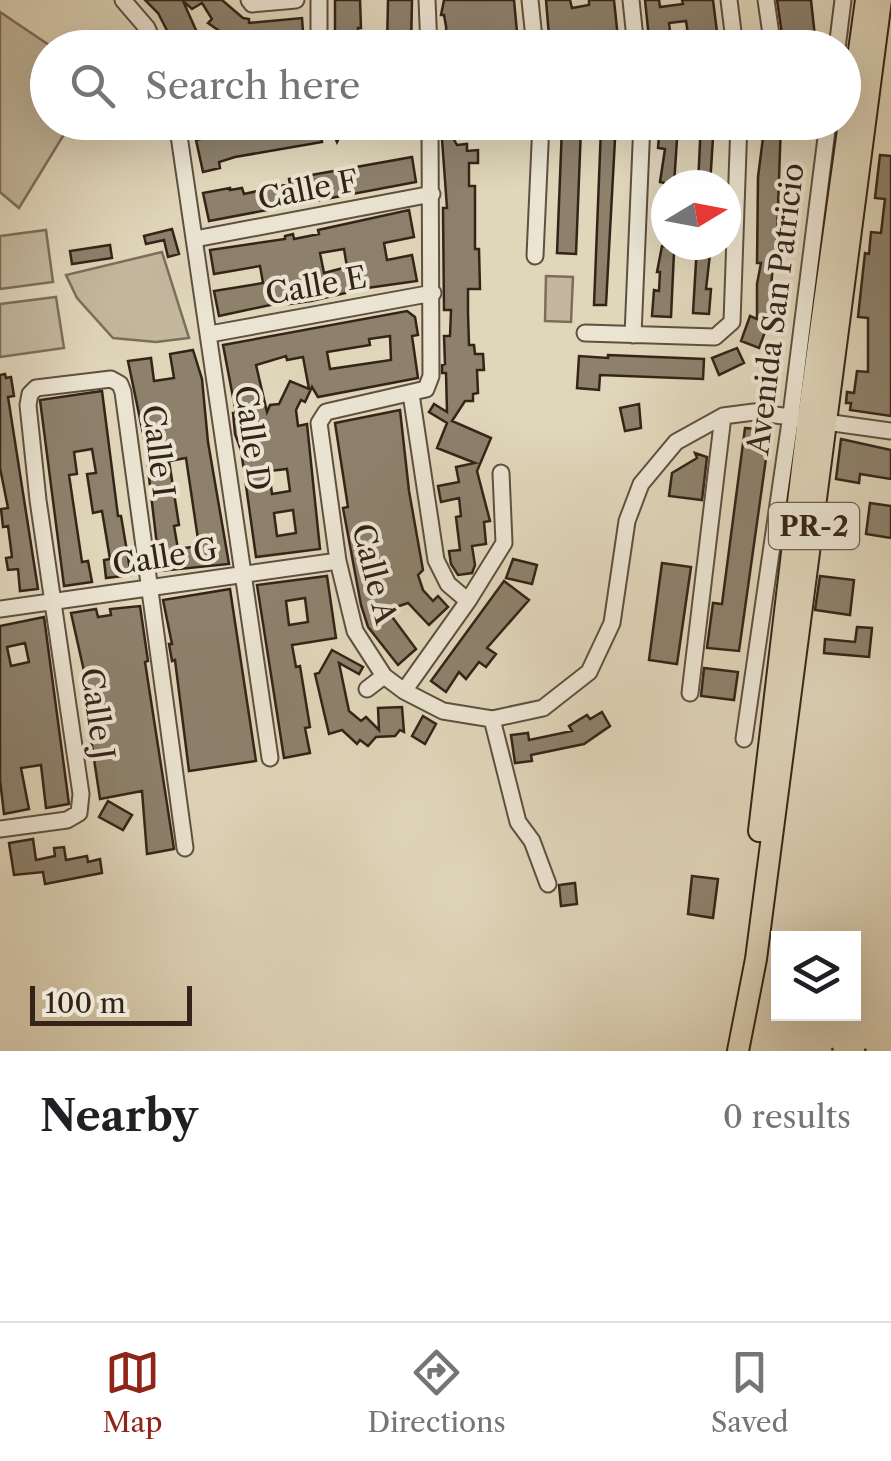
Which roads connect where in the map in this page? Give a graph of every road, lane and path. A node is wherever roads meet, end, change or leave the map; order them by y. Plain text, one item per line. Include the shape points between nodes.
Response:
1 (123, 0) edge
2 (249, 0) edge
3 (296, 0) edge
4 (319, 0) edge
5 (427, 0) edge
6 (530, 0) edge
7 (632, 0) edge
8 (729, 0) edge
9 (766, 0) edge
10 (843, 0) edge
11 (866, 0) edge
12 (880, 0) edge
13 (148, 30) edge
14 (319, 30) edge
15 (428, 30) edge
16 (532, 30) edge
17 (634, 30) edge
18 (733, 30) edge
19 (770, 30) edge
20 (839, 30) edge
21 (861, 37) edge
22 (861, 112) edge
23 (180, 140) edge
24 (430, 140) edge
25 (540, 140) edge
26 (641, 140) edge
27 (738, 140) edge
28 (827, 140) edge
29 (847, 140) edge
30 (856, 140) edge
31 (432, 194) junction
32 (195, 239) junction
33 (535, 256) dead end
34 (433, 293) junction
35 (584, 333) dead end
36 (210, 334) junction
37 (634, 335) junction
38 (411, 394) junction
39 (723, 416) junction
40 (809, 418) junction
41 (891, 431) edge
42 (501, 473) dead end
43 (338, 560) junction
44 (242, 573) junction
45 (148, 588) junction
46 (468, 601) junction
47 (52, 602) junction
48 (0, 609) edge
49 (384, 676) junction
50 (367, 689) dead end
51 (404, 692) junction
52 (690, 693) dead end
53 (492, 719) junction
54 (744, 740) dead end
55 (270, 758) dead end
56 (196, 784) dead end
57 (178, 786) junction
58 (0, 829) edge
59 (185, 848) dead end
60 (548, 884) dead end
61 (868, 1045) dead end
62 (736, 1051) edge
63 (865, 1051) edge

1 - 13 street
2 - 3 street
4 - 14 street
5 - 15 street
6 - 16 street
7 - 17 street
8 - 18 street
9 - 19 street
10 - 20 street
11 - 21 main road, PR-2
12 - 22 main road, PR-2
23 - 32 street, Calle D
24 - 31 street
25 - 33 street
26 - 37 street
27 - 37 street via 732,322 716,338
28 - 40 street, Avenida San Patricio
29 - 40 main road, PR-2
30 - 40 main road, PR-2
31 - 32 street, Calle F
31 - 34 street
32 - 36 street, Calle D
34 - 36 street, Calle E
34 - 38 street via 430,376 426,388
35 - 37 street
36 - 44 street, Calle D
38 - 43 street, Calle A via 326,412 319,423
38 - 46 street via 436,560 448,584
39 - 40 street, Calle A
39 - 52 street
39 - 53 street, Calle A via 676,442 641,484 627,521 612,622 589,672 543,708
40 - 41 street, Calle A
40 - 54 street, Avenida San Patricio
40 - 62 main road, PR-2 via 756,959
42 - 46 street via 504,543
43 - 44 street, Calle G
43 - 49 street, Calle A via 355,631
44 - 45 street, Calle G
44 - 55 street, Calle D
45 - 47 street, Calle G
45 - 47 street, Calle I via 123,392 120,384 100,378 30,394
45 - 57 street
46 - 51 street
47 - 48 street, Calle G
47 - 58 street, Calle J via 79,813
49 - 50 street
49 - 51 street, Calle A
51 - 53 street, Calle A via 443,711
53 - 60 street via 518,822
56 - 57 street
57 - 59 street
61 - 63 path

